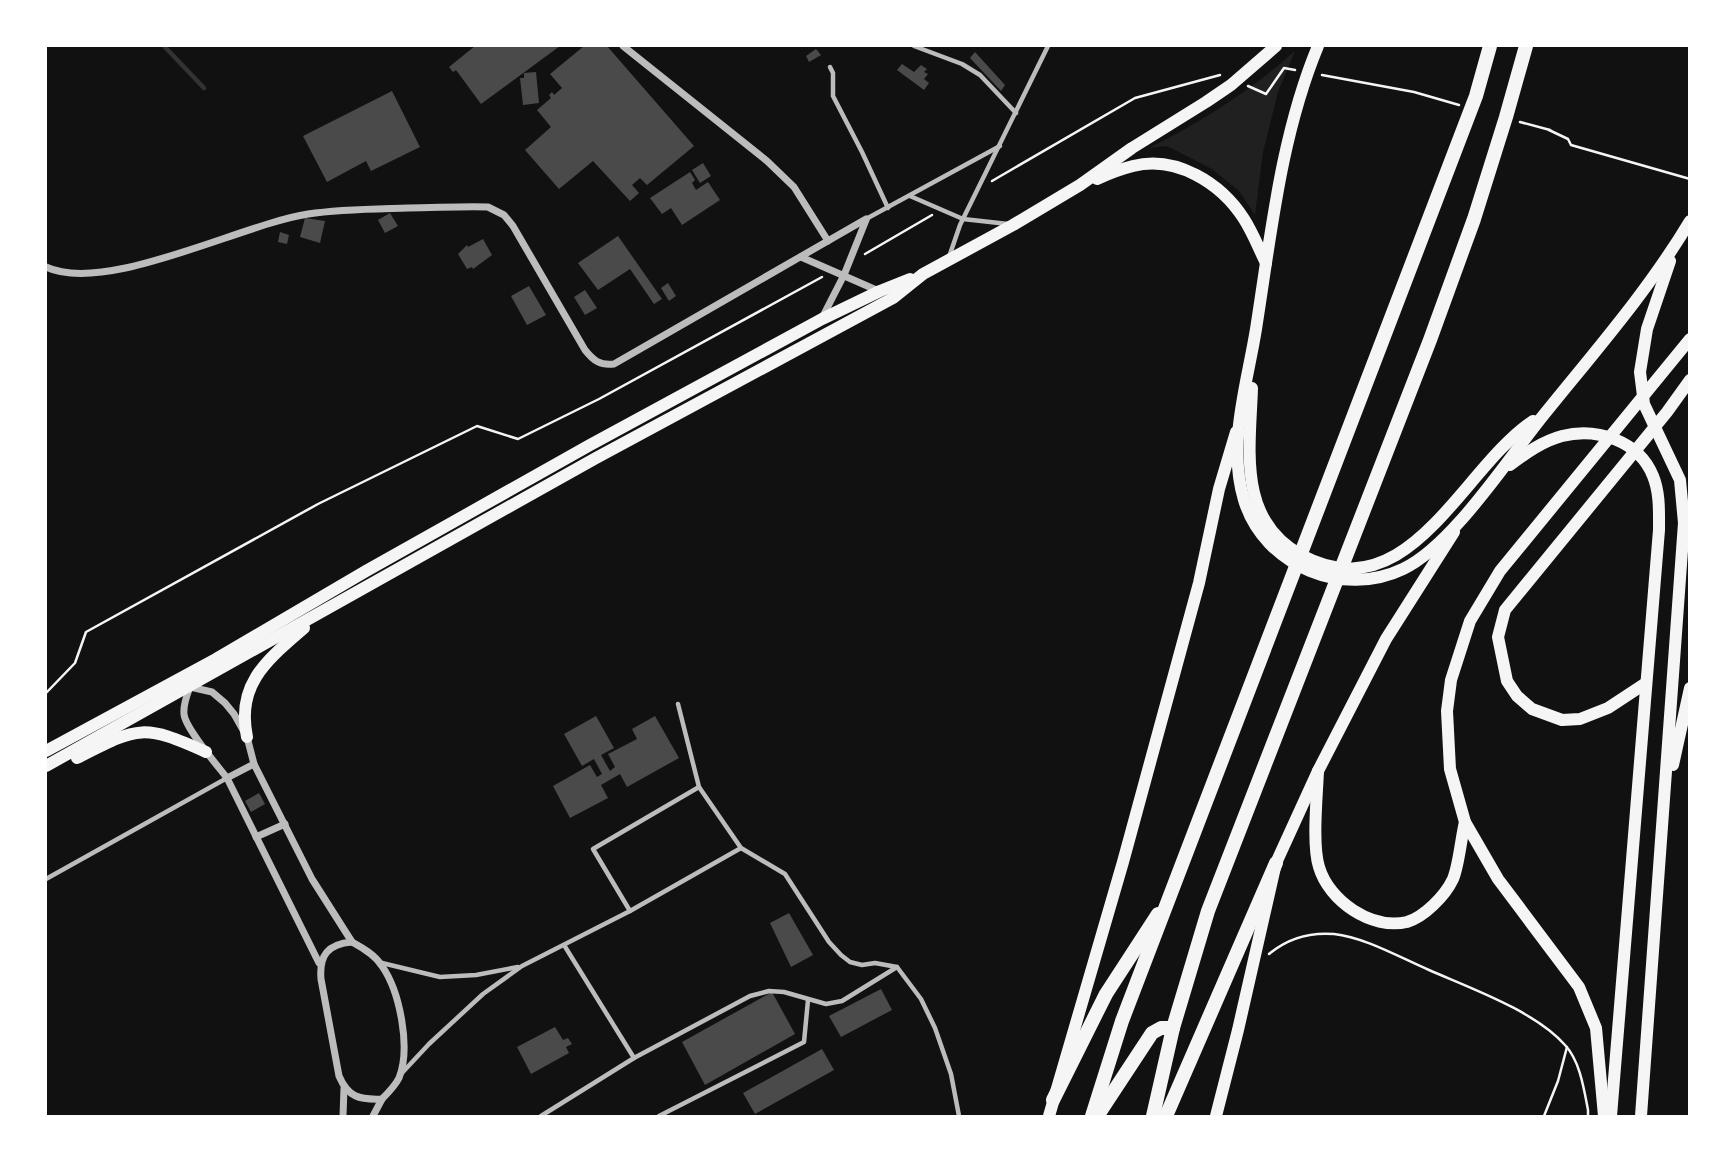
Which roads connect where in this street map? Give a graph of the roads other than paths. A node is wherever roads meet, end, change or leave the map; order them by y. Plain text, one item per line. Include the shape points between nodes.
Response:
1 (623, 46) edge
2 (914, 46) edge
3 (1048, 46) edge
4 (1276, 46) edge
5 (1318, 46) edge
6 (1490, 46) edge
7 (1526, 46) edge
8 (830, 66) dead end
9 (1016, 113) junction
10 (1000, 146) junction
11 (1080, 184) junction
12 (909, 196) junction
13 (888, 208) junction
14 (866, 219) junction
15 (963, 219) junction
16 (1689, 221) edge
17 (1013, 225) junction
18 (828, 241) junction
19 (1674, 247) junction
20 (802, 257) junction
21 (948, 260) junction
22 (1266, 263) junction
23 (46, 267) edge
24 (923, 274) junction
25 (845, 275) junction
26 (880, 291) junction
27 (893, 298) junction
28 (822, 319) junction
29 (1689, 339) edge
30 (1253, 349) junction
31 (1689, 380) edge
32 (1545, 413) junction
33 (1238, 428) junction
34 (1495, 475) junction
35 (1468, 511) junction
36 (328, 609) junction
37 (216, 659) junction
38 (1646, 683) junction
39 (190, 687) junction
40 (1689, 688) edge
41 (153, 693) junction
42 (678, 704) dead end
43 (247, 737) junction
44 (46, 751) edge
45 (206, 752) junction
46 (254, 764) junction
47 (46, 766) edge
48 (1318, 771) junction
49 (46, 775) edge
50 (227, 778) junction
51 (699, 786) junction
52 (1664, 809) junction
53 (1465, 822) junction
54 (285, 824) junction
55 (256, 837) junction
56 (741, 848) junction
57 (1276, 863) junction
58 (46, 879) edge
59 (1170, 899) junction
60 (630, 911) junction
61 (352, 942) junction
62 (564, 946) junction
63 (319, 963) junction
64 (380, 963) junction
65 (522, 966) junction
66 (897, 967) junction
67 (808, 1000) junction
68 (1173, 1028) junction
69 (634, 1058) junction
70 (399, 1076) junction
71 (344, 1088) junction
72 (382, 1099) junction
73 (1053, 1100) junction
74 (342, 1116) edge
75 (373, 1116) edge
76 (541, 1116) edge
77 (659, 1116) edge
78 (959, 1116) edge
79 (1049, 1116) edge
80 (1094, 1116) edge
81 (1153, 1116) edge
82 (1166, 1116) edge
83 (1216, 1116) edge
84 (1604, 1116) edge
85 (1611, 1116) edge
86 (1642, 1116) edge

1 - 18 street via 767,160 794,187
2 - 9 lane via 971,69
3 - 9 lane
4 - 11 main road via 1231,85
5 - 22 main road via 1280,179
6 - 59 highway via 1476,96
7 - 68 highway via 1474,219 1208,911
8 - 13 lane via 833,96
9 - 10 lane
10 - 12 lane
10 - 15 lane
11 - 17 main road
11 - 22 main road via 1133,165 1158,163 1195,173 1244,218
12 - 13 lane
12 - 15 lane
13 - 14 lane
14 - 18 street
14 - 25 street
15 - 17 lane
15 - 21 lane
16 - 19 main road
17 - 21 main road
18 - 20 street
19 - 32 main road
19 - 52 main road via 1642,350 1640,372 1644,404 1679,480 1684,523
20 - 23 street via 614,365 598,363 585,350 513,226 488,207 306,214 127,267 82,273
20 - 25 street
21 - 24 main road
22 - 30 main road
24 - 26 main road
24 - 27 main road
25 - 26 street
25 - 28 street
26 - 27 street
26 - 28 main road
27 - 36 main road
28 - 37 main road via 502,494
29 - 53 main road via 1500,571 1470,621 1451,680 1447,711 1450,769
30 - 32 main road via 1253,496 1281,540 1330,566 1350,569 1398,555 1503,446
30 - 33 main road
31 - 38 main road via 1505,610 1499,637 1507,681 1517,696 1532,709 1562,720 1580,719 1608,708
32 - 34 main road
33 - 35 main road via 1243,498 1255,526 1284,557 1321,575 1357,580 1404,569
33 - 73 main road via 1219,489 1196,597
34 - 35 main road
34 - 38 main road via 1537,447 1584,433 1615,438 1645,460 1659,502
35 - 48 main road via 1386,639
36 - 39 main road
36 - 43 main road via 261,668 245,702
37 - 39 main road via 194,677
37 - 41 main road
38 - 85 main road
39 - 41 main road
39 - 43 street via 212,692 225,703
39 - 45 street via 184,716
39 - 47 main road
40 - 52 main road
41 - 44 main road
42 - 51 lane
43 - 46 street
45 - 49 main road via 162,733 132,733
45 - 50 street
46 - 50 street
46 - 54 street
48 - 53 main road via 1318,866 1329,889 1364,916 1406,922 1421,915 1453,879
48 - 57 main road
50 - 55 street
50 - 58 lane
51 - 56 lane
51 - 60 lane via 593,849
52 - 86 main road
53 - 84 main road via 1518,908 1579,987 1596,1028
54 - 55 street
54 - 61 street via 312,879
55 - 63 street
56 - 60 lane
56 - 66 lane via 785,874 828,942 850,962
57 - 82 highway
57 - 83 main road
59 - 73 highway via 1106,994
59 - 80 highway via 1122,1021
60 - 62 lane
61 - 63 street via 334,946
61 - 64 street
62 - 65 lane
62 - 69 lane
63 - 71 street
64 - 65 lane via 440,977
64 - 70 street via 400,1006 403,1044
65 - 70 lane via 483,994
66 - 67 lane via 842,1001
66 - 78 lane via 921,999 934,1028 951,1074
67 - 69 lane via 784,992 750,996
67 - 77 lane via 804,1042
68 - 80 highway via 1152,1033
68 - 81 highway
69 - 76 lane
70 - 72 street
71 - 72 street via 366,1100
71 - 74 street
72 - 75 street
73 - 79 main road

